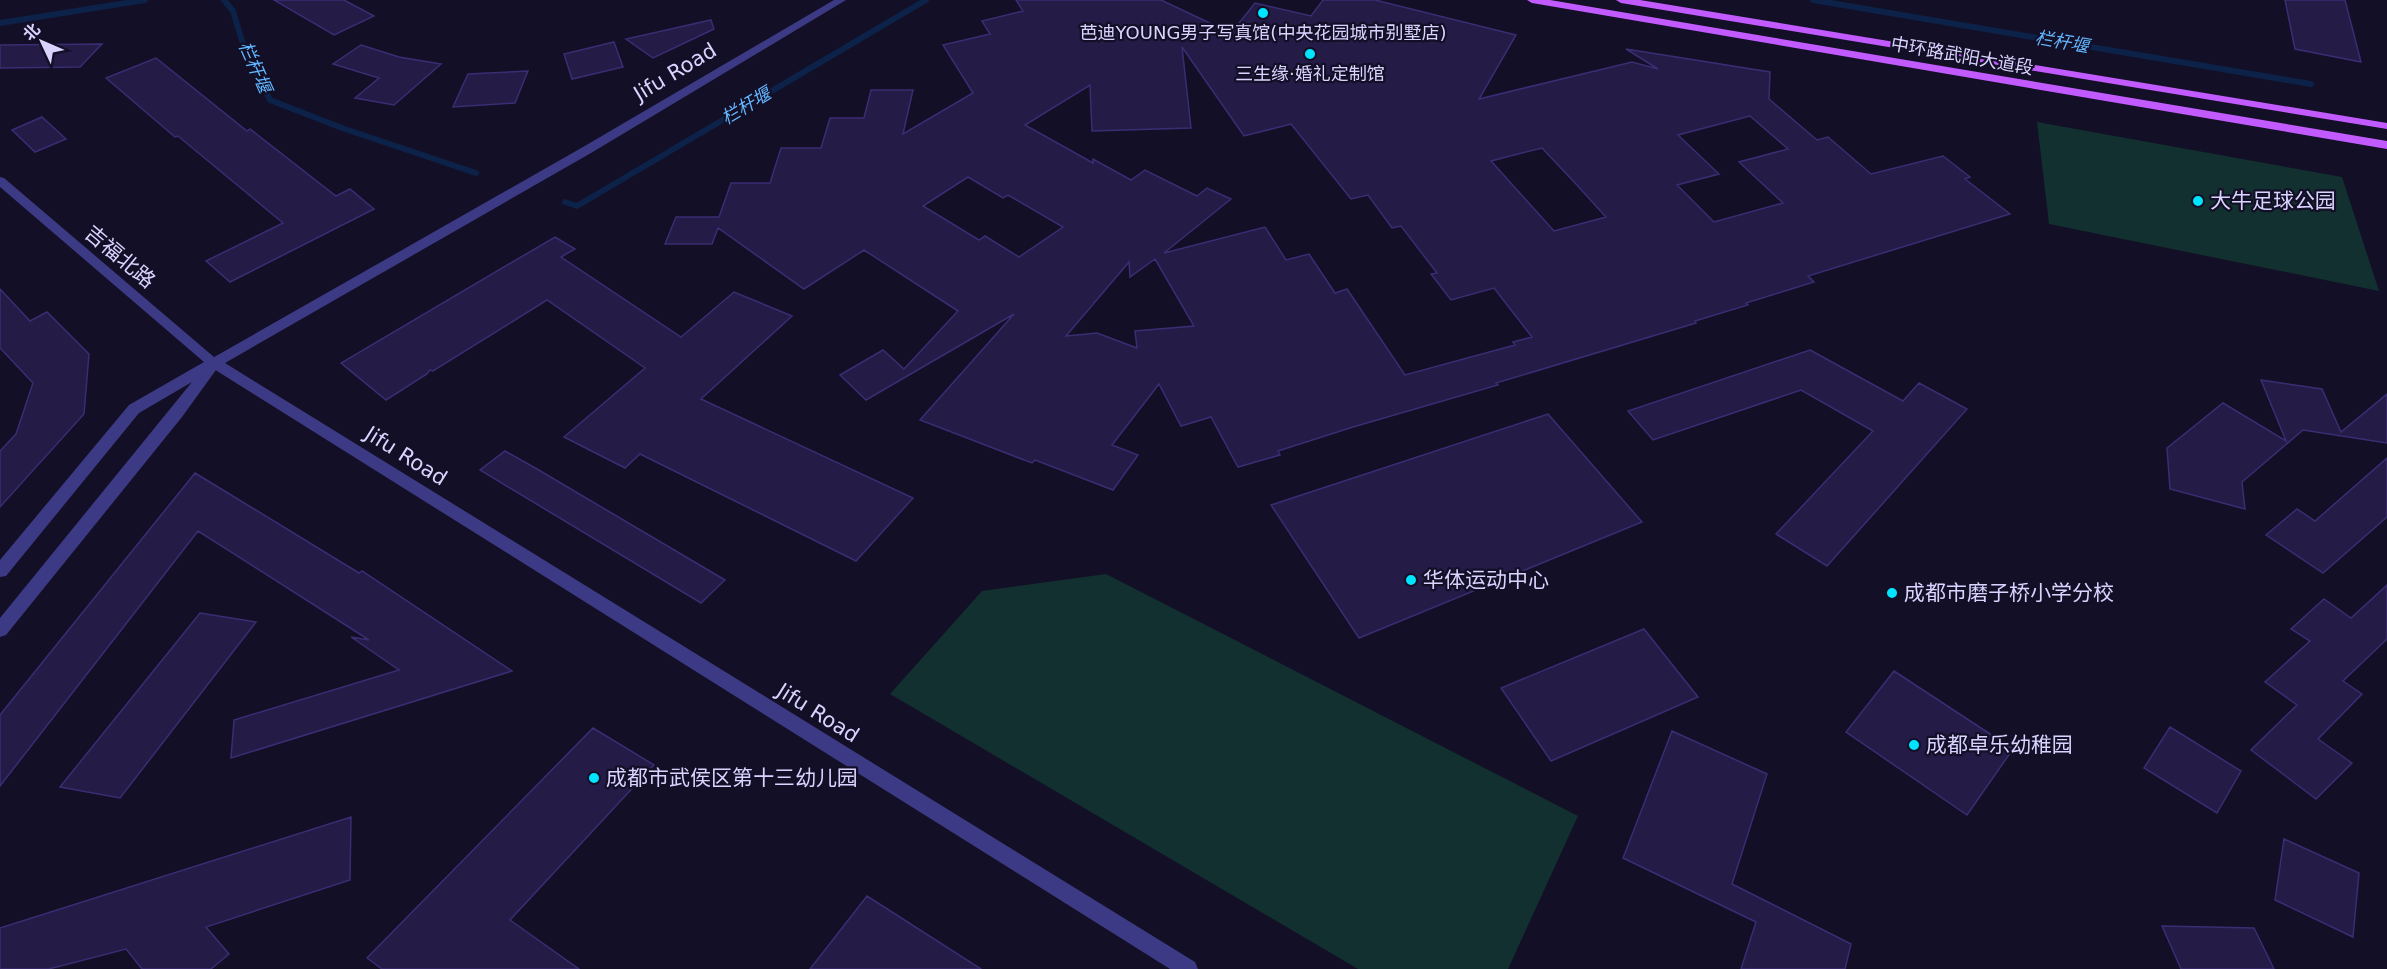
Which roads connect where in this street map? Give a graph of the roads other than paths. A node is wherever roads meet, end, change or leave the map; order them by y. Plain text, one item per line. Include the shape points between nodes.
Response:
1 (841, 0) edge
2 (1532, 0) edge
3 (1621, 0) edge
4 (2387, 126) edge
5 (2387, 145) edge
6 (0, 182) edge
7 (214, 363) junction
8 (0, 570) edge
9 (0, 630) edge
10 (1188, 969) edge

1 - 7 street, Jifu Road
2 - 5 main road, 中环路武阳大道段
3 - 4 main road, 中环路武阳大道段
6 - 7 street, 吉福北路
7 - 8 street via 134,409
7 - 9 street
7 - 10 street, Jifu Road

